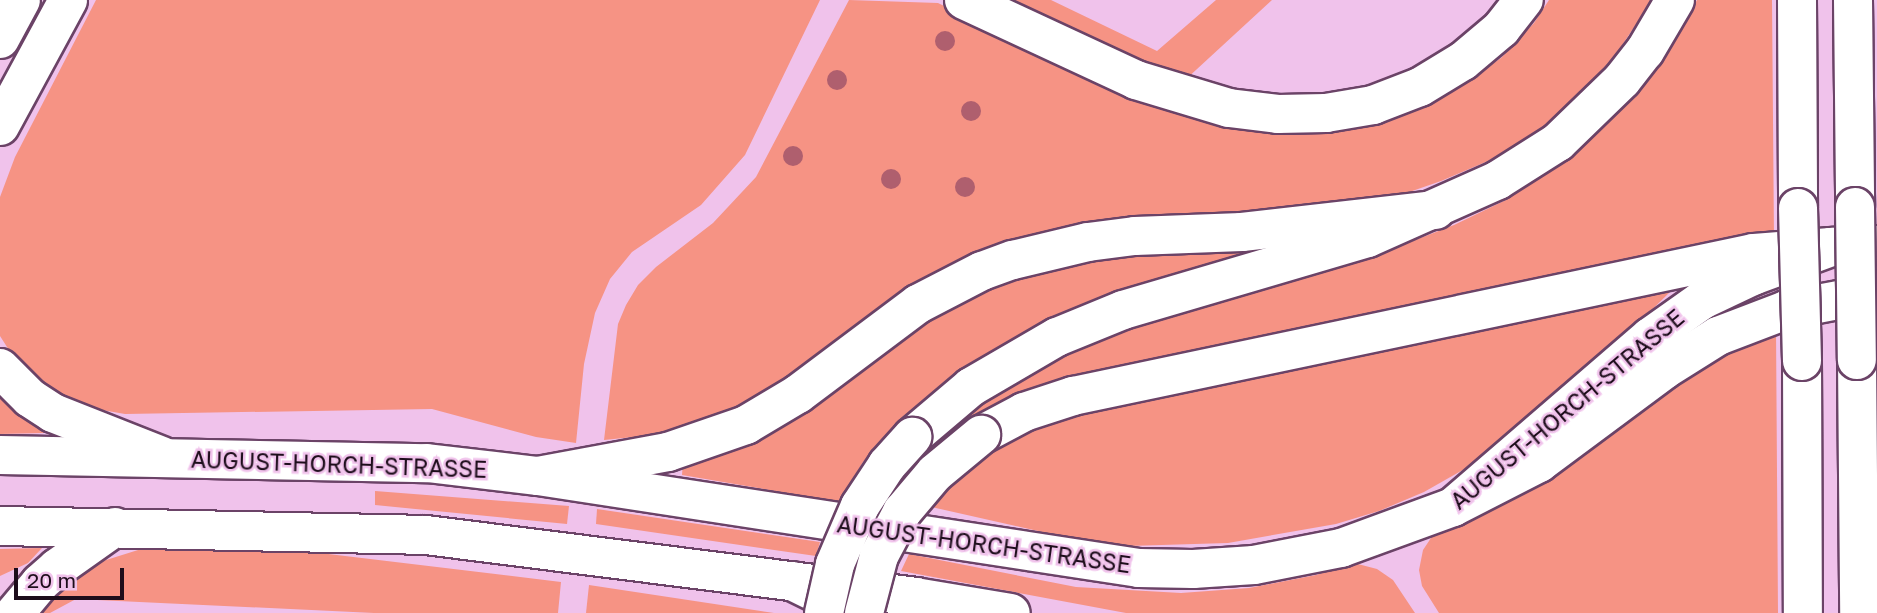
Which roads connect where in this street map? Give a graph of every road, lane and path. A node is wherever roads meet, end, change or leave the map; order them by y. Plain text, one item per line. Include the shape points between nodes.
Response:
1 (21, 0) edge
2 (68, 0) edge
3 (964, 0) edge
4 (1524, 0) edge
5 (1675, 0) edge
6 (1797, 0) edge
7 (1853, 0) edge
8 (0, 38) edge
9 (0, 126) edge
10 (1436, 210) junction
11 (1877, 245) edge
12 (1831, 247) junction
13 (1877, 299) edge
14 (0, 368) edge
15 (0, 455) edge
16 (167, 458) junction
17 (538, 476) junction
18 (1453, 507) junction
19 (0, 526) edge
20 (115, 527) junction
21 (792, 581) junction
22 (15, 613) edge
23 (824, 613) edge
24 (858, 613) edge
25 (864, 613) edge
26 (1011, 613) edge
27 (1803, 613) edge
28 (1859, 613) edge

1 - 8 main road
2 - 9 main road
3 - 4 main road via 1136,80 1229,108 1278,114 1326,113 1373,104 1420,87 1463,61 1501,29
5 - 10 main road via 1622,80 1558,142 1498,180
6 - 27 main road, bridge
7 - 28 main road, bridge
10 - 17 main road via 1242,232 1135,236 1013,260 918,304 798,394 746,425 668,452
10 - 23 main road, bridge via 1342,246 1123,310 1057,337 971,387 912,437 887,465 855,517 835,564
11 - 12 main road, AUGUST-HORCH-STRASSE
12 - 18 main road, AUGUST-HORCH-STRASSE via 1727,287 1677,316
12 - 25 main road, bridge via 1754,253 1073,396 1024,412 981,435 935,473 902,512 879,556
13 - 18 main road via 1843,299 1786,310 1718,335 1539,463
14 - 16 main road via 53,413
15 - 16 main road, AUGUST-HORCH-STRASSE
16 - 17 main road, AUGUST-HORCH-STRASSE via 427,463
17 - 18 main road, AUGUST-HORCH-STRASSE via 1165,569 1254,565 1316,554 1377,537
19 - 20 main road
20 - 21 main road via 426,535
20 - 22 main road via 57,568
21 - 24 main road
21 - 26 main road

